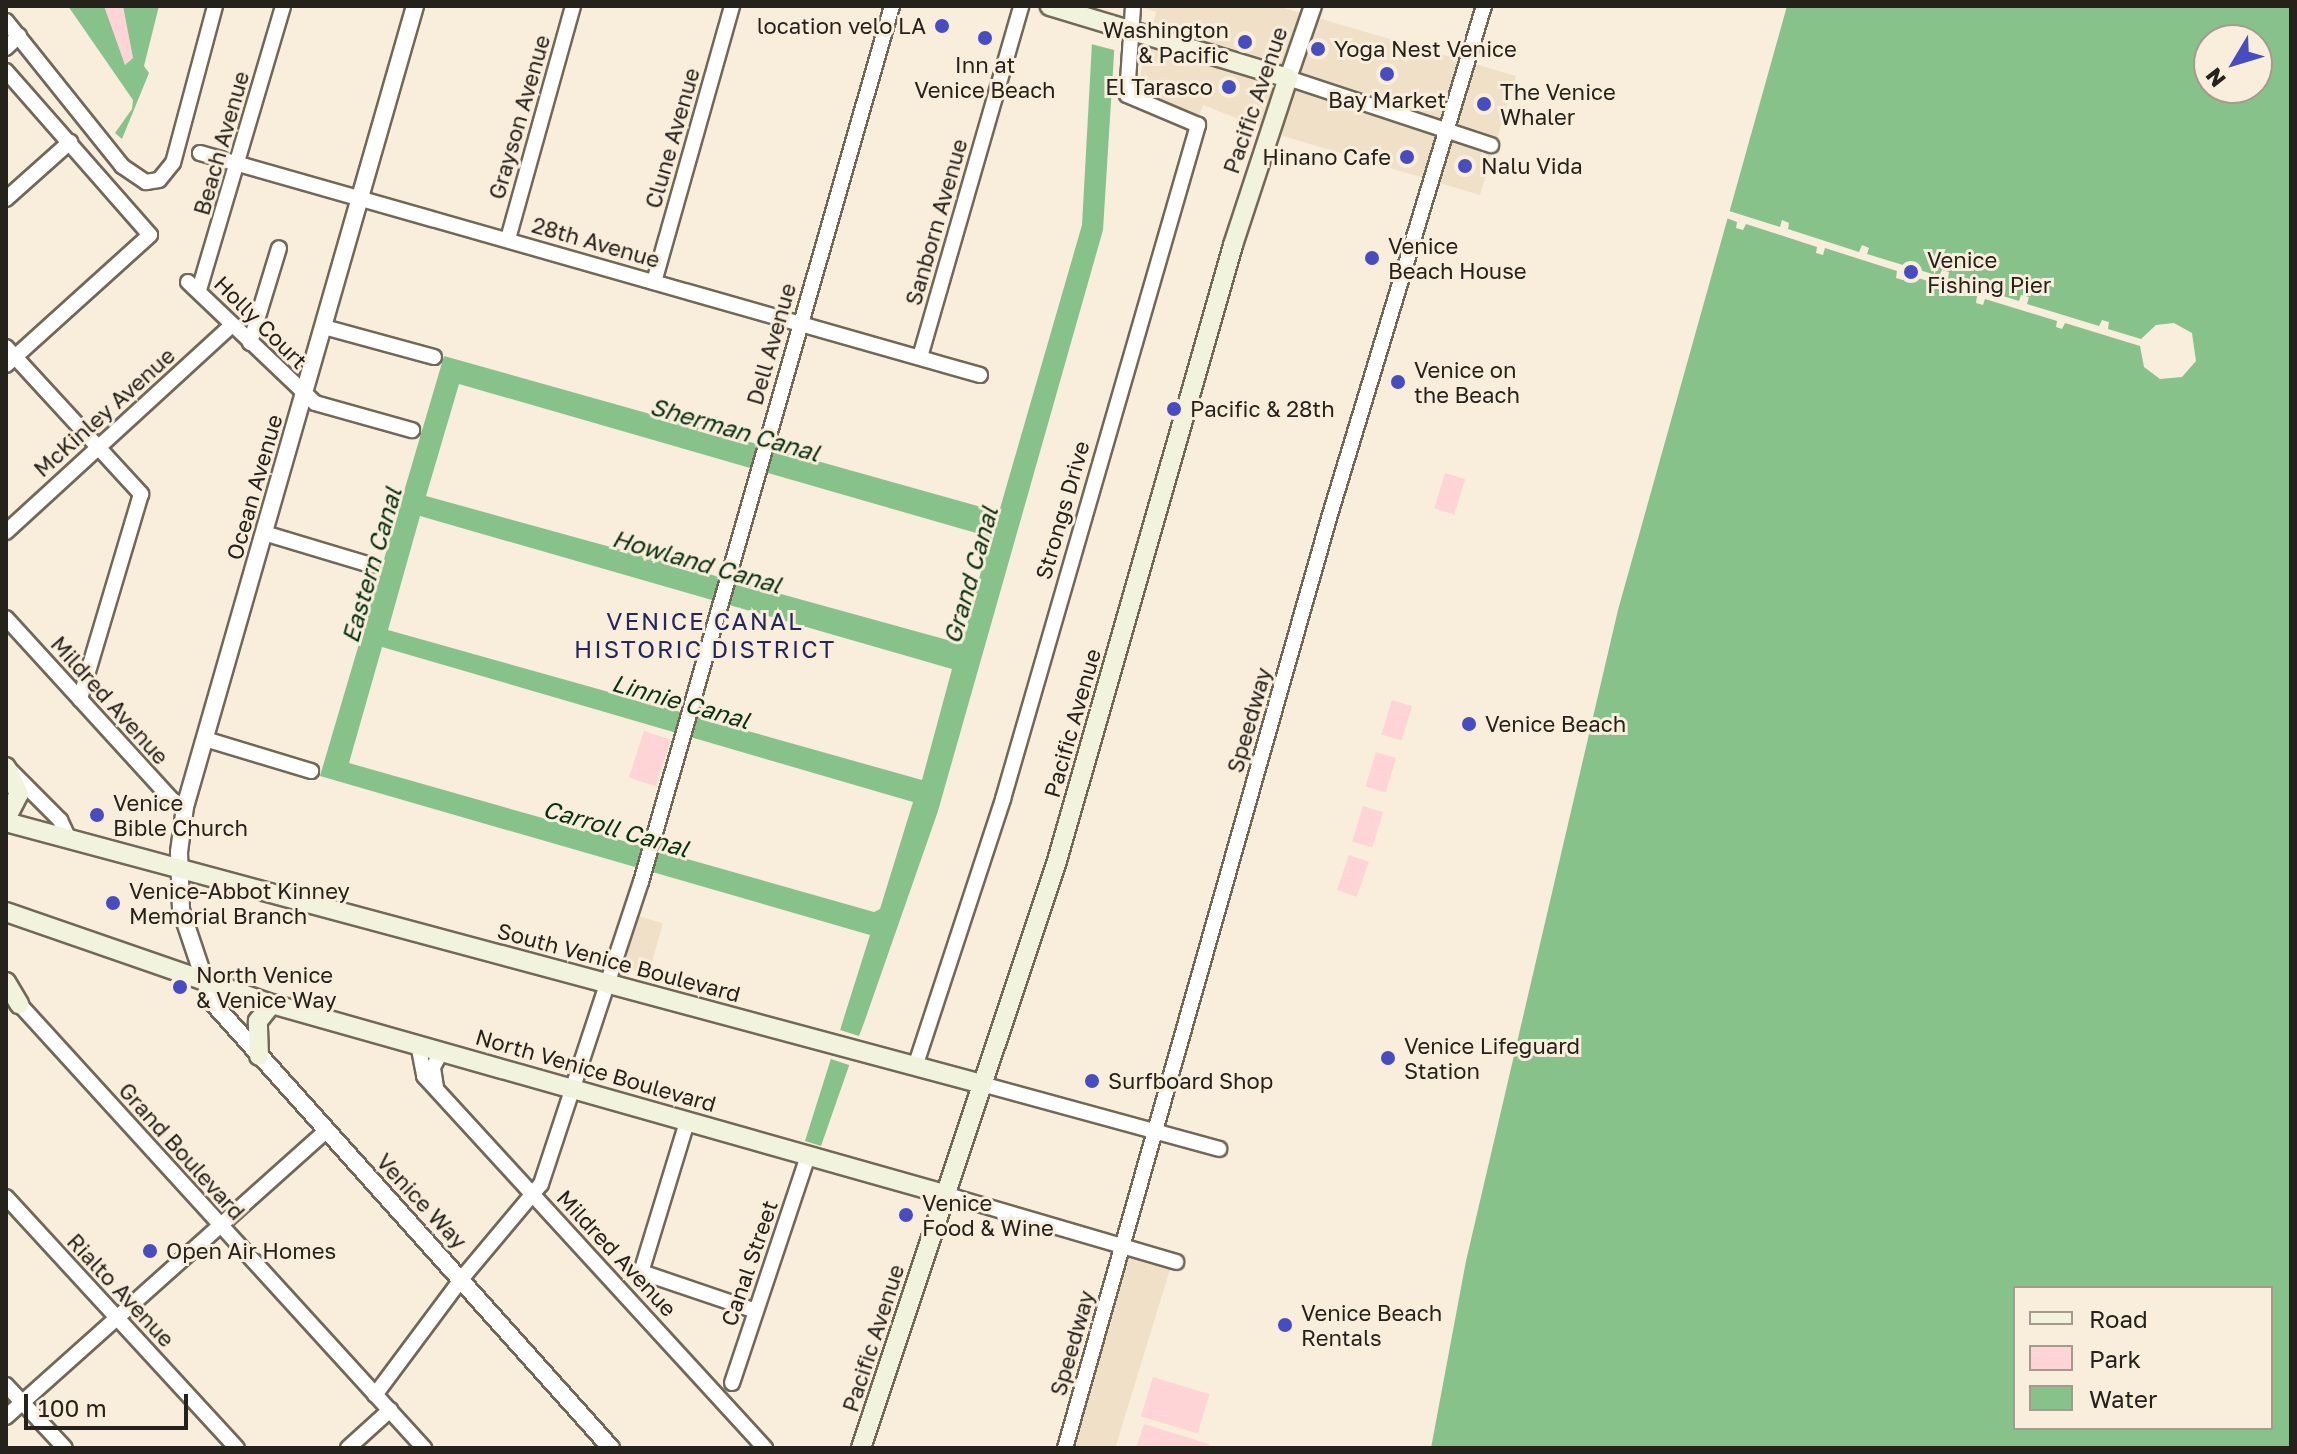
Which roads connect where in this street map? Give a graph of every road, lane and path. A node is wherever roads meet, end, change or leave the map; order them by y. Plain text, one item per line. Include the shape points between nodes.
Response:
1 (215, 6) edge
2 (283, 6) edge
3 (415, 6) edge
4 (573, 6) edge
5 (732, 6) edge
6 (892, 6) edge
7 (1021, 6) edge
8 (1050, 6) edge
9 (1133, 6) edge
10 (1313, 6) edge
11 (1484, 6) edge
12 (6, 22) edge
13 (1125, 26) junction
14 (19, 36) junction
15 (6, 48) edge
16 (6, 71) edge
17 (1288, 78) junction
18 (1447, 130) junction
19 (70, 142) junction
20 (1491, 145) dead end
21 (200, 153) dead end
22 (238, 164) junction
23 (360, 198) junction
24 (6, 199) edge
25 (508, 239) junction
26 (279, 248) dead end
27 (654, 282) junction
28 (194, 286) joint
29 (800, 323) junction
30 (232, 325) junction
31 (324, 327) junction
32 (250, 343) junction
33 (9, 356) edge
34 (434, 357) dead end
35 (920, 357) junction
36 (980, 375) dead end
37 (303, 393) junction
38 (412, 430) dead end
39 (99, 448) junction
40 (6, 532) edge
41 (264, 533) junction
42 (371, 565) dead end
43 (6, 618) edge
44 (80, 699) junction
45 (205, 739) junction
46 (6, 767) edge
47 (311, 771) dead end
48 (185, 807) junction
49 (6, 821) edge
50 (69, 839) junction
51 (178, 870) junction
52 (6, 912) edge
53 (6, 982) edge
54 (203, 982) junction
55 (609, 983) junction
56 (12, 997) edge
57 (272, 1004) junction
58 (418, 1044) junction
59 (442, 1051) junction
60 (259, 1056) junction
61 (915, 1067) junction
62 (982, 1084) junction
63 (436, 1087) junction
64 (574, 1089) junction
65 (687, 1122) junction
66 (327, 1130) junction
67 (1154, 1133) junction
68 (1219, 1149) dead end
69 (808, 1156) junction
70 (944, 1194) junction
71 (6, 1197) edge
72 (534, 1197) junction
73 (221, 1226) junction
74 (1122, 1246) junction
75 (1176, 1262) dead end
76 (463, 1277) junction
77 (756, 1311) junction
78 (117, 1318) junction
79 (732, 1383) dead end
80 (6, 1385) edge
81 (375, 1395) junction
82 (24, 1404) junction
83 (390, 1410) junction
84 (6, 1417) edge
85 (65, 1448) edge
86 (237, 1448) edge
87 (348, 1448) edge
88 (424, 1448) edge
89 (611, 1448) edge
90 (765, 1448) edge
91 (861, 1448) edge
92 (1065, 1448) edge

1 - 14 street via 173,163 159,180 146,182 122,166
2 - 22 street, Beach Avenue
3 - 23 street, Ocean Avenue
4 - 25 street, Grayson Avenue
5 - 27 street, Clune Avenue
6 - 29 street, Dell Avenue
7 - 35 street, Sanborn Avenue
8 - 13 main road
9 - 13 street, Strongs Drive
10 - 17 street, Pacific Avenue
11 - 18 street, Speedway
12 - 14 street
13 - 17 main road
13 - 61 street, Strongs Drive via 1127,95 1198,125 1003,799
14 - 15 street
16 - 19 street
17 - 18 street
17 - 62 main road, Pacific Avenue via 1233,245 1057,861
18 - 20 street
18 - 67 street, Speedway via 1329,518
19 - 24 street
19 - 33 street via 150,235
21 - 22 street, 28th Avenue
22 - 23 street, 28th Avenue
22 - 28 street, Beach Avenue
23 - 25 street, 28th Avenue
23 - 31 street, Ocean Avenue
25 - 27 street, 28th Avenue
26 - 32 street
27 - 29 street, 28th Avenue
28 - 30 street, Holly Court
29 - 35 street, 28th Avenue
29 - 55 street, Dell Avenue
30 - 32 street, Holly Court
30 - 39 street, McKinley Avenue
31 - 34 street
31 - 37 street, Ocean Avenue
32 - 37 street, Holly Court
33 - 39 street
35 - 36 street, 28th Avenue
37 - 38 street, Holly Court via 315,403
37 - 41 street, Ocean Avenue
39 - 40 street, McKinley Avenue
39 - 44 street via 141,494
41 - 42 street
41 - 45 street, Ocean Avenue
43 - 44 street, Mildred Avenue
44 - 48 street, Mildred Avenue via 172,800
45 - 47 street
45 - 48 street, Ocean Avenue
46 - 49 main road via 19,794
46 - 50 street via 60,820
48 - 51 street, Ocean Avenue
49 - 50 main road, South Venice Boulevard
50 - 51 main road, South Venice Boulevard
51 - 54 street, Ocean Avenue via 181,910
51 - 55 main road, South Venice Boulevard
52 - 54 main road, North Venice Boulevard
53 - 56 main road
54 - 57 main road, North Venice Boulevard
54 - 60 street, Venice Way via 212,1002
55 - 61 main road, South Venice Boulevard
55 - 64 street, Dell Avenue
56 - 73 street, Grand Boulevard
57 - 58 main road, North Venice Boulevard
57 - 60 main road via 258,1021
58 - 59 main road, North Venice Boulevard
58 - 63 street, Mildred Avenue via 420,1069
59 - 63 street via 433,1067
59 - 64 main road, North Venice Boulevard
60 - 66 street, Venice Way
61 - 62 main road, South Venice Boulevard
62 - 67 street, South Venice Boulevard
62 - 70 main road, Pacific Avenue
63 - 72 street, Mildred Avenue
64 - 65 main road, North Venice Boulevard
64 - 72 street, Dell Avenue
65 - 69 main road, North Venice Boulevard
65 - 77 street via 641,1272
66 - 73 street
66 - 76 street, Venice Way
67 - 68 street, South Venice Boulevard
67 - 74 street, Speedway
69 - 70 main road, North Venice Boulevard
69 - 77 street, Canal Street
70 - 74 street, North Venice Boulevard
70 - 91 main road, Pacific Avenue
71 - 78 street, Rialto Avenue
72 - 76 street
72 - 90 street, Mildred Avenue
73 - 78 street
73 - 81 street, Grand Boulevard
74 - 75 street, North Venice Boulevard
74 - 92 street, Speedway
76 - 81 street
76 - 89 street, Venice Way
77 - 79 street, Canal Street
78 - 82 street
78 - 86 street, Rialto Avenue
80 - 82 street
81 - 83 street, Grand Boulevard
82 - 84 street
82 - 85 street
83 - 87 street
83 - 88 street, Grand Boulevard

